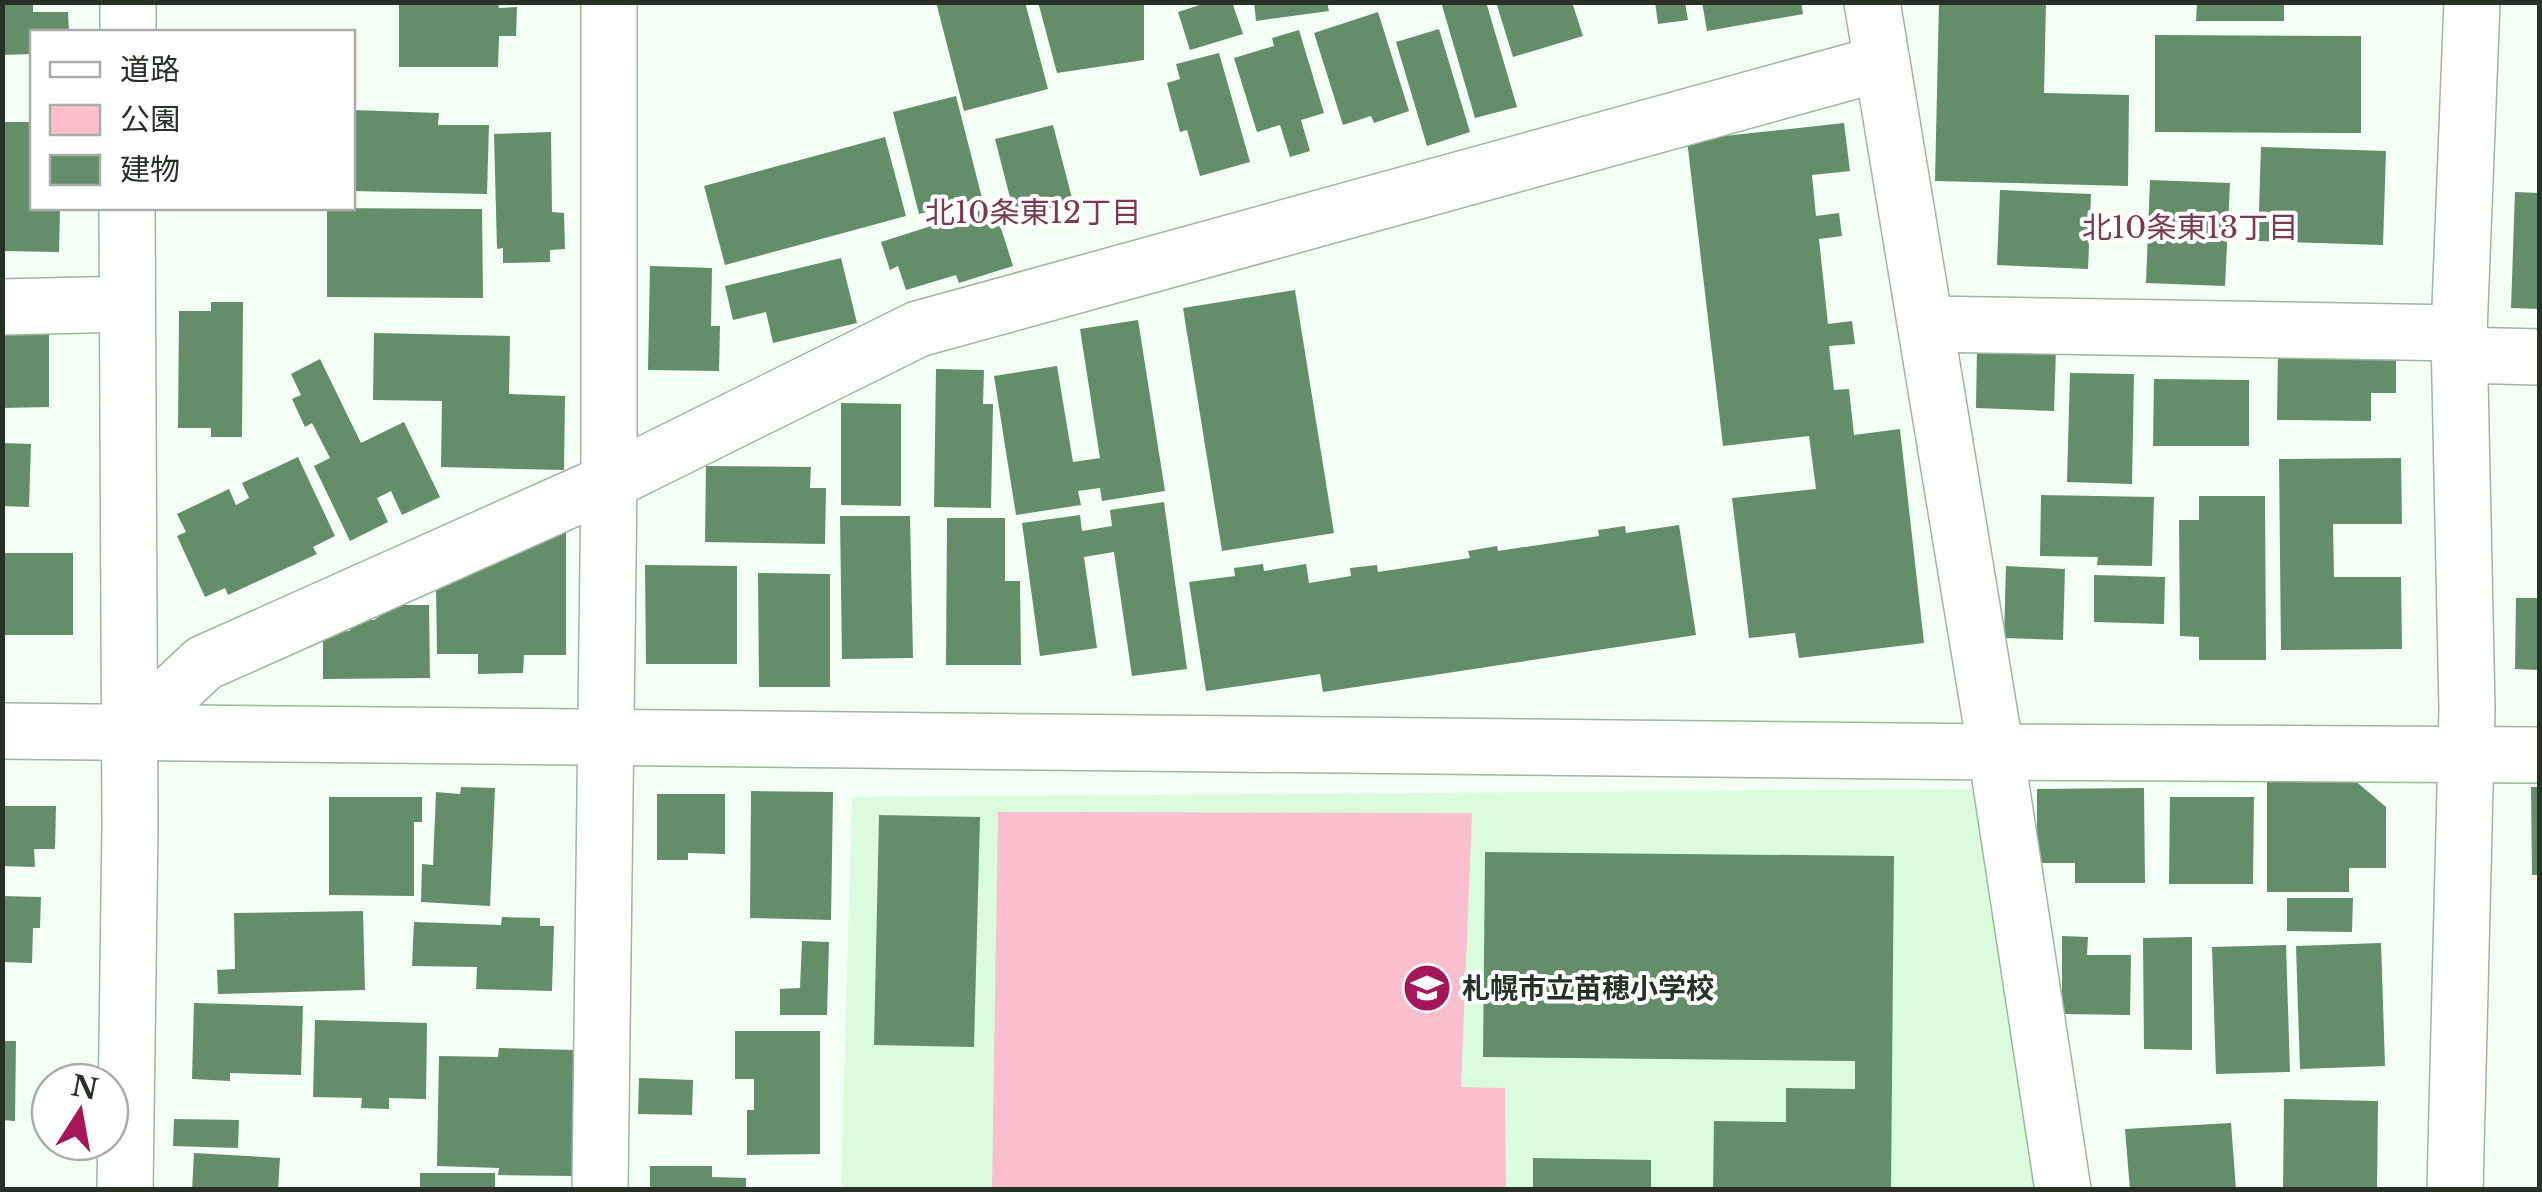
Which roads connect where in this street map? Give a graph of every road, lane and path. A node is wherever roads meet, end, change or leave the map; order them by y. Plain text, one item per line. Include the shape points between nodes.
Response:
1 (128, 2) edge
2 (609, 2) edge
3 (1872, 2) edge
4 (2472, 2) edge
5 (128, 30) edge
6 (1882, 62) junction
7 (127, 210) edge
8 (127, 304) junction
9 (2, 307) edge
10 (1926, 324) junction
11 (2459, 344) junction
12 (2540, 357) edge
13 (609, 482) junction
14 (2, 731) edge
15 (129, 733) junction
16 (605, 739) junction
17 (1996, 752) junction
18 (2466, 754) junction
19 (2540, 754) edge
20 (125, 1190) edge
21 (600, 1190) edge
22 (2063, 1190) edge
23 (2455, 1190) edge

1 - 5 street
2 - 13 street
3 - 6 street
4 - 11 street
6 - 10 street
6 - 13 street via 918,329
7 - 8 street
8 - 9 street
8 - 15 street
10 - 11 street
10 - 17 street
11 - 12 street
11 - 18 street
13 - 15 street via 204,663
13 - 16 street
14 - 15 street
15 - 16 street
15 - 20 street
16 - 17 street
16 - 21 street
17 - 18 street
17 - 22 street
18 - 19 street
18 - 23 street

